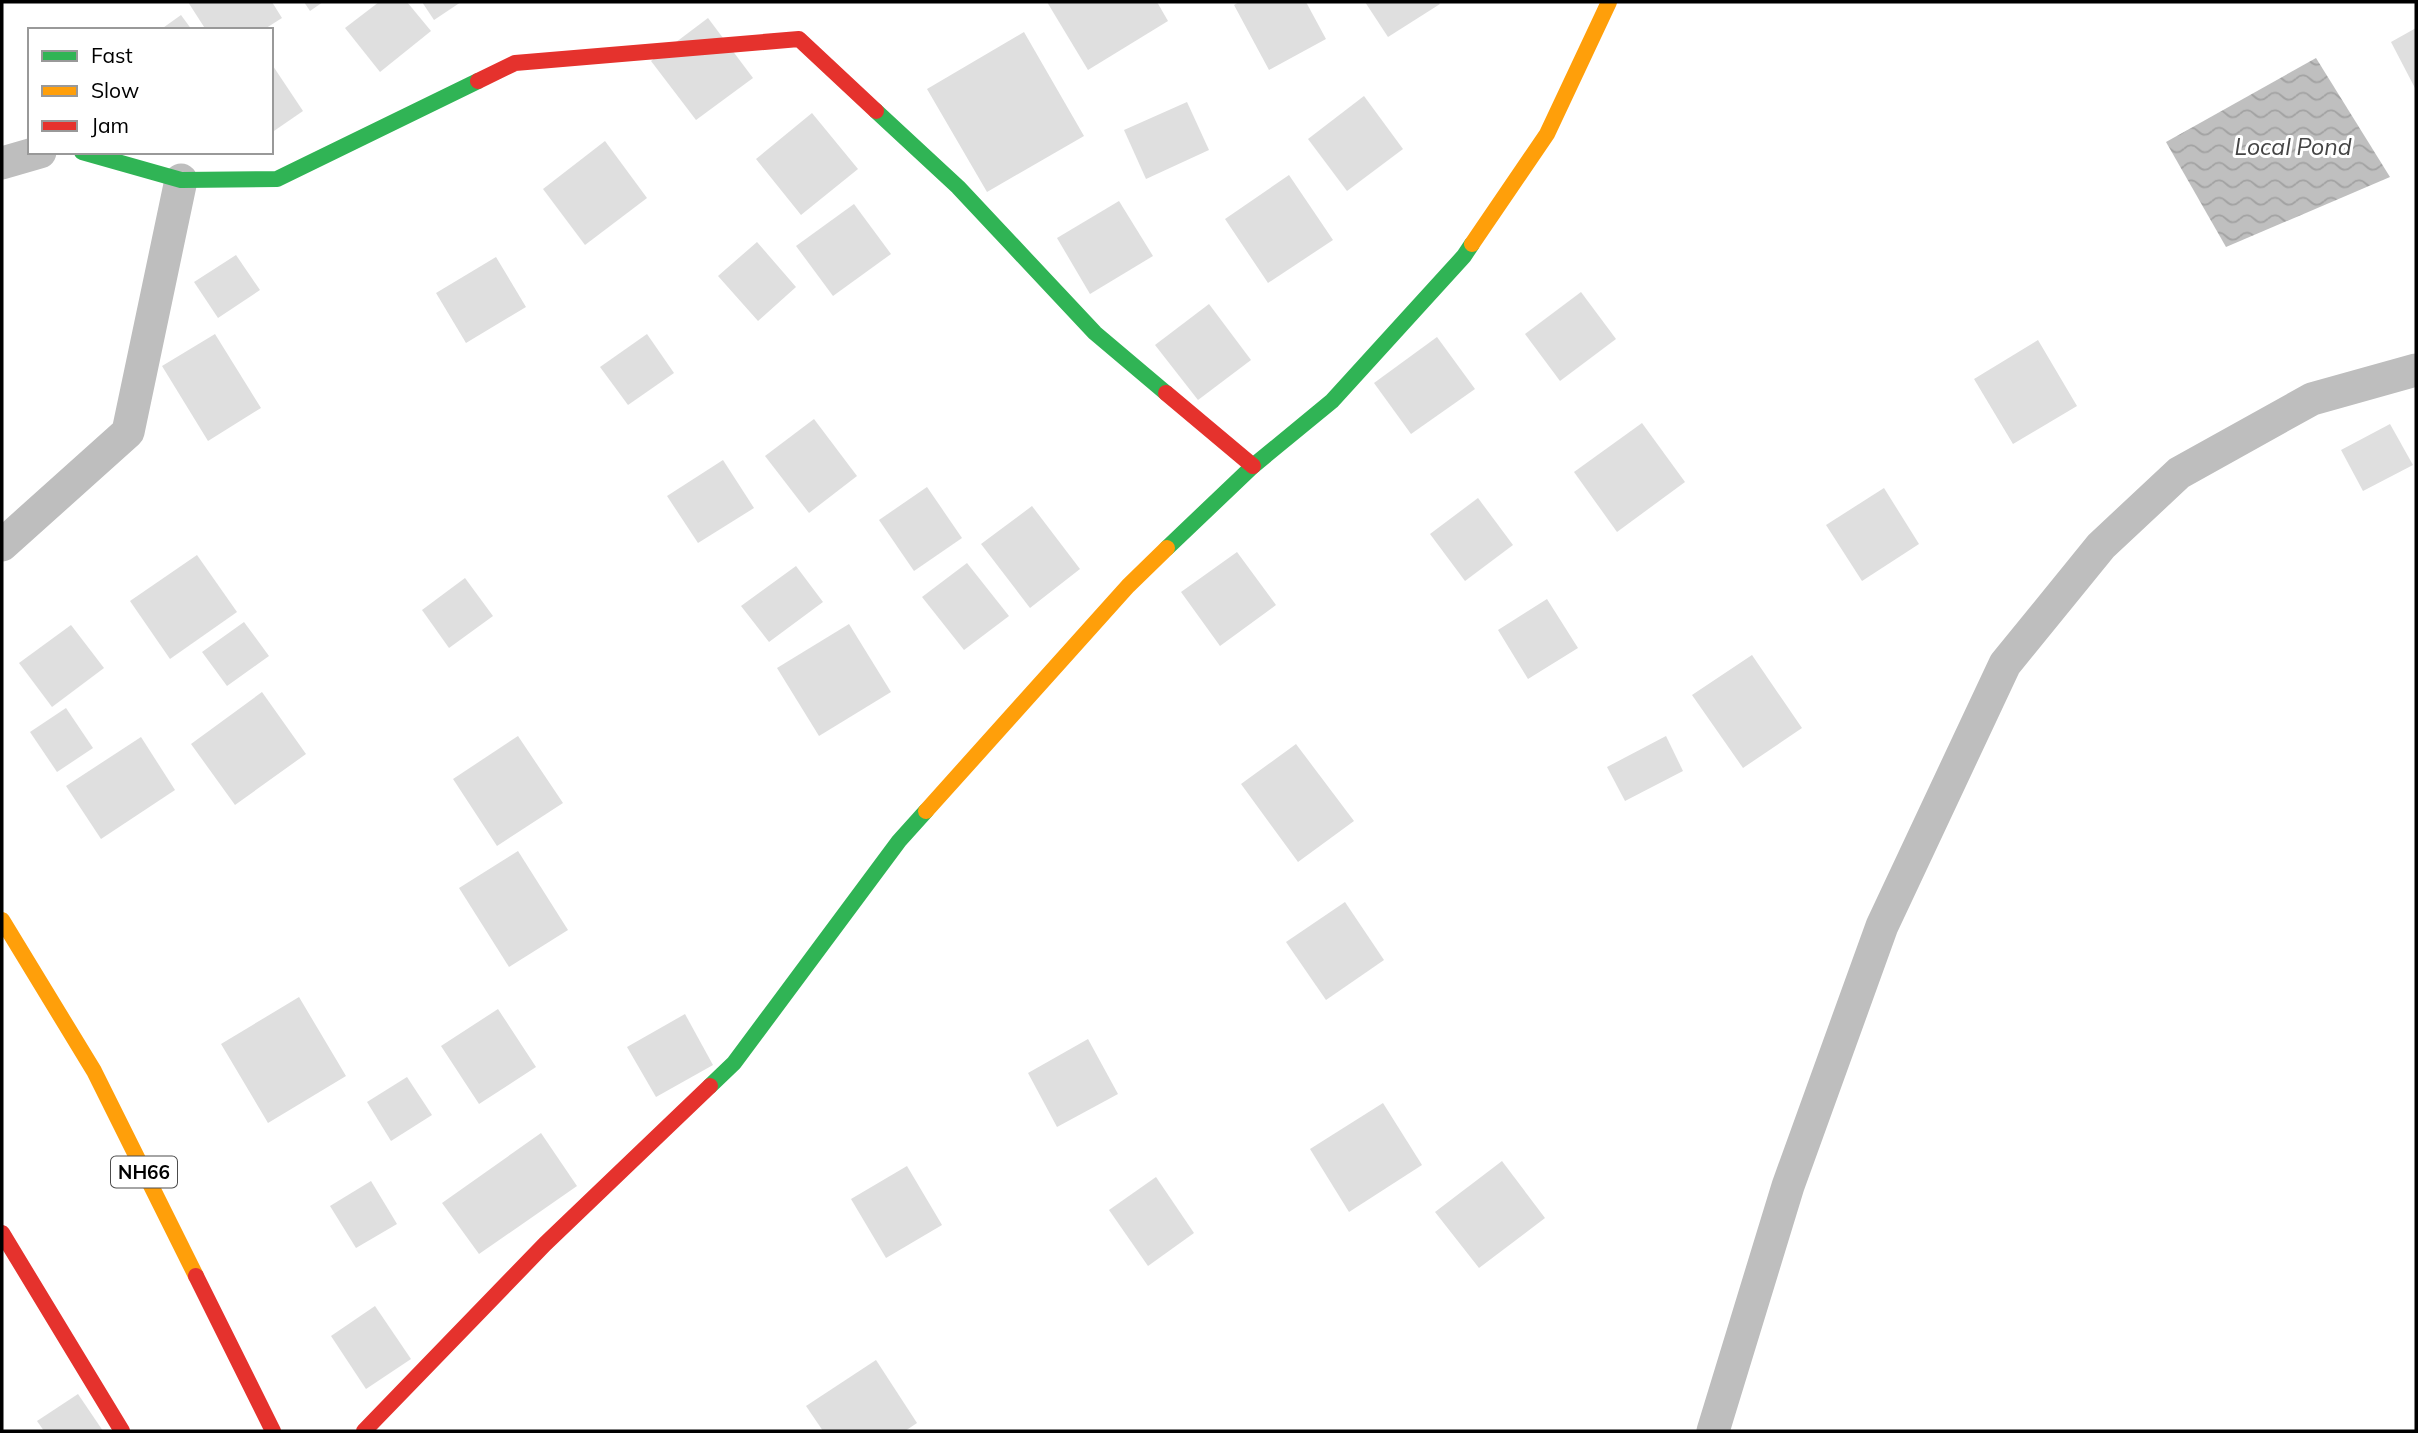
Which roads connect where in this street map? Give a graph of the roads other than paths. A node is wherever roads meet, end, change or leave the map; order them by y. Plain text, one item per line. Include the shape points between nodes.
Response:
1 (1609, 2) edge
2 (33, 154) edge
3 (89, 154) edge
4 (2, 163) edge
5 (181, 180) junction
6 (2416, 370) edge
7 (1253, 466) junction
8 (2, 545) edge
9 (2, 920) edge
10 (2, 1233) edge
11 (122, 1431) edge
12 (273, 1431) edge
13 (363, 1431) edge
14 (1713, 1431) edge

1 - 7 main road via 1547,134 1464,256 1332,401
2 - 4 street
3 - 5 main road
5 - 7 main road via 277,179 515,63 799,39 958,187 1095,332
5 - 8 street via 128,432
6 - 14 street via 2312,399 2179,473 2101,546 2005,664 1882,926 1788,1186
7 - 13 main road via 1128,586 899,841 734,1063 545,1244
9 - 12 main road, NH66 via 94,1071
10 - 11 main road

